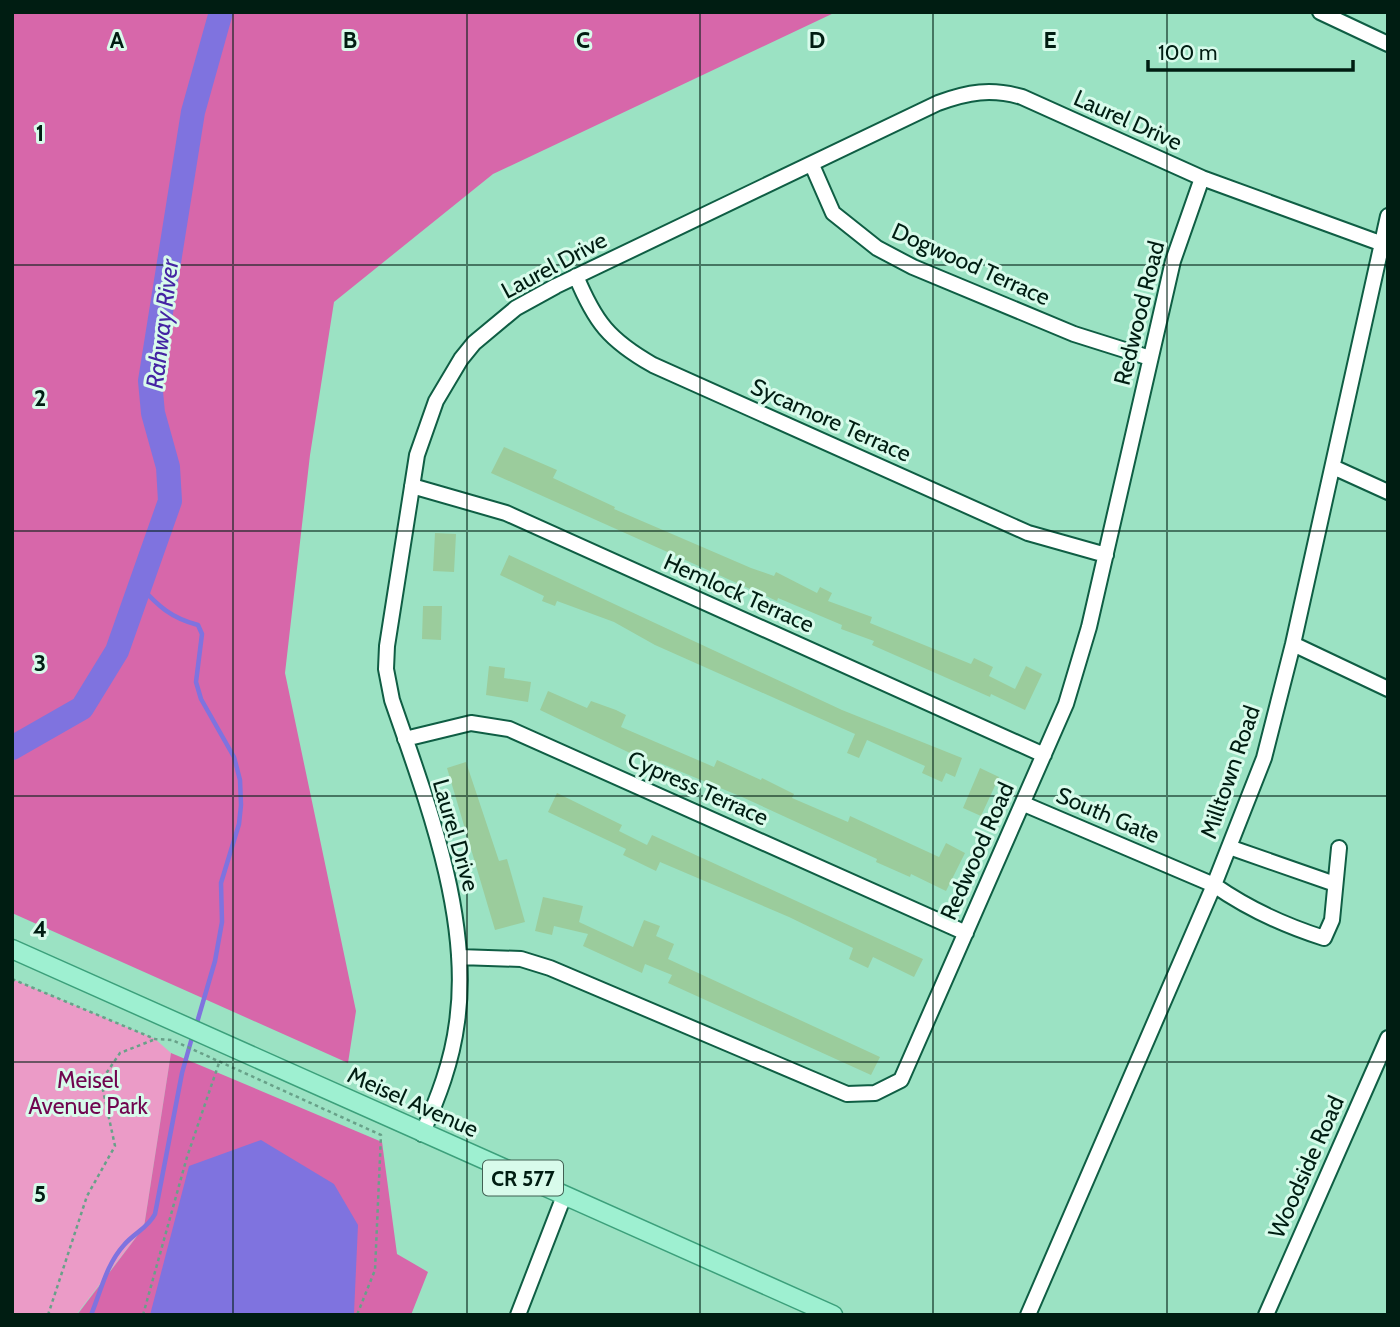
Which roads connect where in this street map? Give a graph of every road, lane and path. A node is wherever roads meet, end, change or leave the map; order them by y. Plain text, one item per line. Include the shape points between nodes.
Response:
1 (1320, 12) edge
2 (1388, 44) edge
3 (812, 165) junction
4 (1202, 178) junction
5 (1388, 216) edge
6 (1380, 243) junction
7 (1382, 262) edge
8 (576, 276) junction
9 (1150, 358) junction
10 (1333, 467) junction
11 (412, 486) junction
12 (1388, 492) edge
13 (1106, 555) junction
14 (1293, 644) junction
15 (1388, 689) edge
16 (405, 739) junction
17 (1044, 755) junction
18 (1024, 804) junction
19 (1229, 847) junction
20 (1339, 848) dead end
21 (1335, 884) junction
22 (1214, 885) junction
23 (966, 933) junction
24 (12, 949) edge
25 (459, 957) junction
26 (12, 979) edge
27 (1388, 1038) edge
28 (155, 1039) junction
29 (219, 1062) junction
30 (422, 1134) junction
31 (564, 1196) junction
32 (48, 1315) edge
33 (143, 1315) edge
34 (357, 1315) edge
35 (518, 1315) edge
36 (833, 1315) edge
37 (1028, 1315) edge
38 (1266, 1315) edge

1 - 2 street
3 - 4 street, Laurel Drive via 938,103 980,90 1022,97
3 - 8 street, Laurel Drive
3 - 9 street, Dogwood Terrace via 833,213 877,248 1074,334
4 - 6 street, Laurel Drive
4 - 9 street, Redwood Road via 1172,261
5 - 6 street, Milltown Road
6 - 7 street, Milltown Road
7 - 10 street, Milltown Road
8 - 11 street, Laurel Drive via 516,308 461,359 436,401 417,455
8 - 13 street, Sycamore Terrace via 592,314 611,337 653,365 1028,533
9 - 13 street, Redwood Road
10 - 12 street
10 - 14 street, Milltown Road
11 - 16 street, Laurel Drive via 386,669
11 - 17 street, Hemlock Terrace via 506,513
13 - 17 street, Redwood Road via 1066,704
14 - 15 street
14 - 19 street, Milltown Road via 1264,758
16 - 23 street, Cypress Terrace via 471,723 509,729
16 - 25 street, Laurel Drive via 450,889
17 - 18 street, Redwood Road
18 - 22 street, South Gate
18 - 23 street, Redwood Road
19 - 21 street
19 - 22 street, Milltown Road
20 - 21 street
21 - 22 street, South Gate via 1332,920 1324,938 1299,930
22 - 37 street, Milltown Road
23 - 25 street, Redwood Road via 901,1080 862,1095 833,1090 550,968 521,959
24 - 30 main road, Meisel Avenue / CR 577
25 - 30 street, Laurel Drive via 458,1020 452,1049
26 - 28 path
27 - 38 street, Woodside Road
28 - 29 path via 172,1040
28 - 32 path via 120,1053 101,1081 115,1146 87,1196
29 - 33 path
29 - 34 path via 382,1135 375,1270
30 - 31 main road, Meisel Avenue / CR 577
31 - 35 street
31 - 36 main road, Meisel Avenue / CR 577

